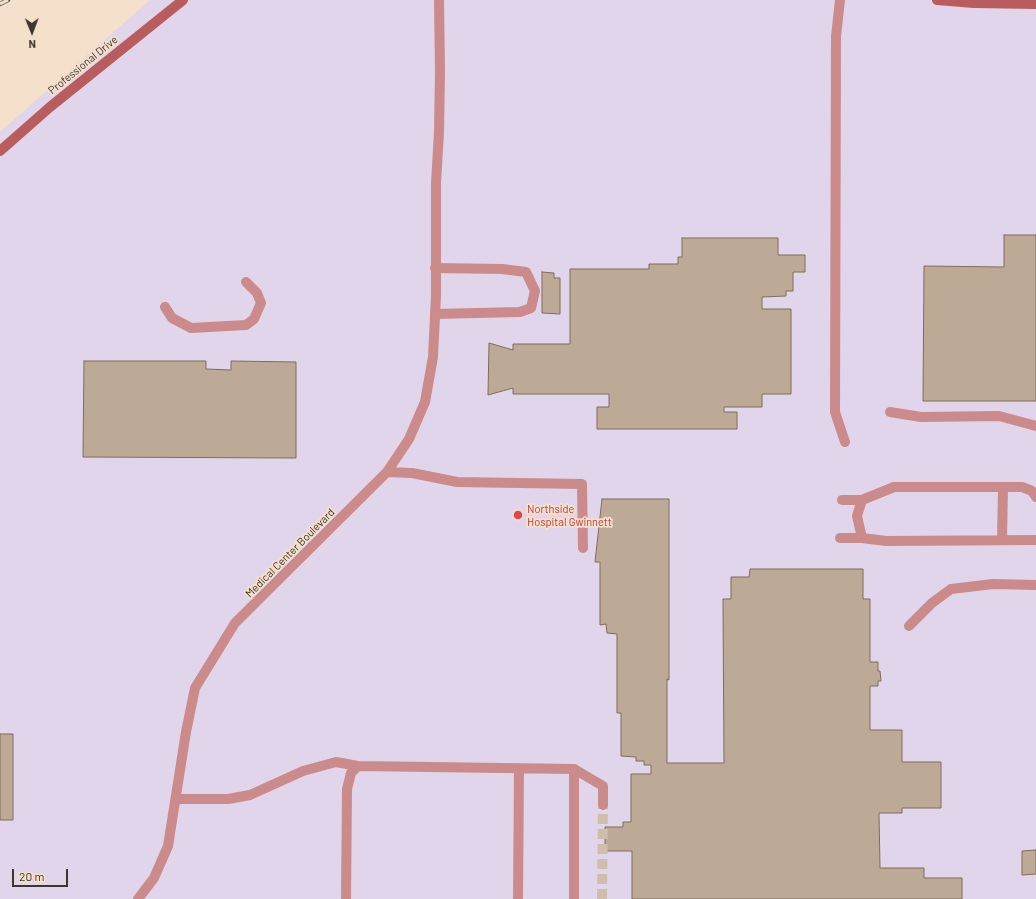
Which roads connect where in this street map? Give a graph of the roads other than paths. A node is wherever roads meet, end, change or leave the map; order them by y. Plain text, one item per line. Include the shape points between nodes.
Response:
1 (183, 0) edge
2 (439, 0) edge
3 (840, 0) edge
4 (937, 0) edge
5 (1036, 4) edge
6 (0, 151) edge
7 (435, 268) junction
8 (246, 282) dead end
9 (165, 307) dead end
10 (435, 314) junction
11 (890, 412) dead end
12 (1036, 426) edge
13 (845, 442) dead end
14 (387, 472) junction
15 (1003, 487) junction
16 (1036, 497) edge
17 (842, 500) dead end
18 (862, 500) junction
19 (840, 538) dead end
20 (862, 538) junction
21 (1002, 540) junction
22 (1036, 540) edge
23 (583, 548) dead end
24 (1036, 585) edge
25 (909, 626) dead end
26 (358, 766) junction
27 (519, 768) junction
28 (574, 769) junction
29 (177, 799) junction
30 (603, 805) tunnel mouth
31 (138, 899) edge
32 (346, 899) edge
33 (518, 899) edge
34 (574, 899) edge

1 - 6 street, Professional Drive via 50,107
2 - 7 street, Medical Center Boulevard via 440,132 436,183
3 - 13 street via 836,42 835,412
4 - 5 street
7 - 10 street, Medical Center Boulevard
7 - 10 street via 526,272 535,291 530,308 520,312
8 - 9 street via 257,293 260,303 254,319 246,325 191,328 172,318
10 - 14 street, Medical Center Boulevard via 433,357 425,402 409,439
11 - 12 street via 921,417 1000,416
14 - 23 street via 412,472 458,482 582,484
14 - 29 street, Medical Center Boulevard via 235,624 195,688
15 - 16 street via 1022,487 1032,491
15 - 18 street via 894,487
15 - 21 street
17 - 18 street
18 - 20 street via 857,516
19 - 20 street
20 - 21 street via 886,541
21 - 22 street
24 - 25 street via 993,584 951,589 932,603
26 - 27 street
26 - 29 street via 336,762 303,771 250,795 228,799
26 - 32 street via 351,773 347,789
27 - 28 street
27 - 33 street
28 - 30 street via 603,786
28 - 34 street
29 - 31 street, Medical Center Boulevard via 168,846 154,878

